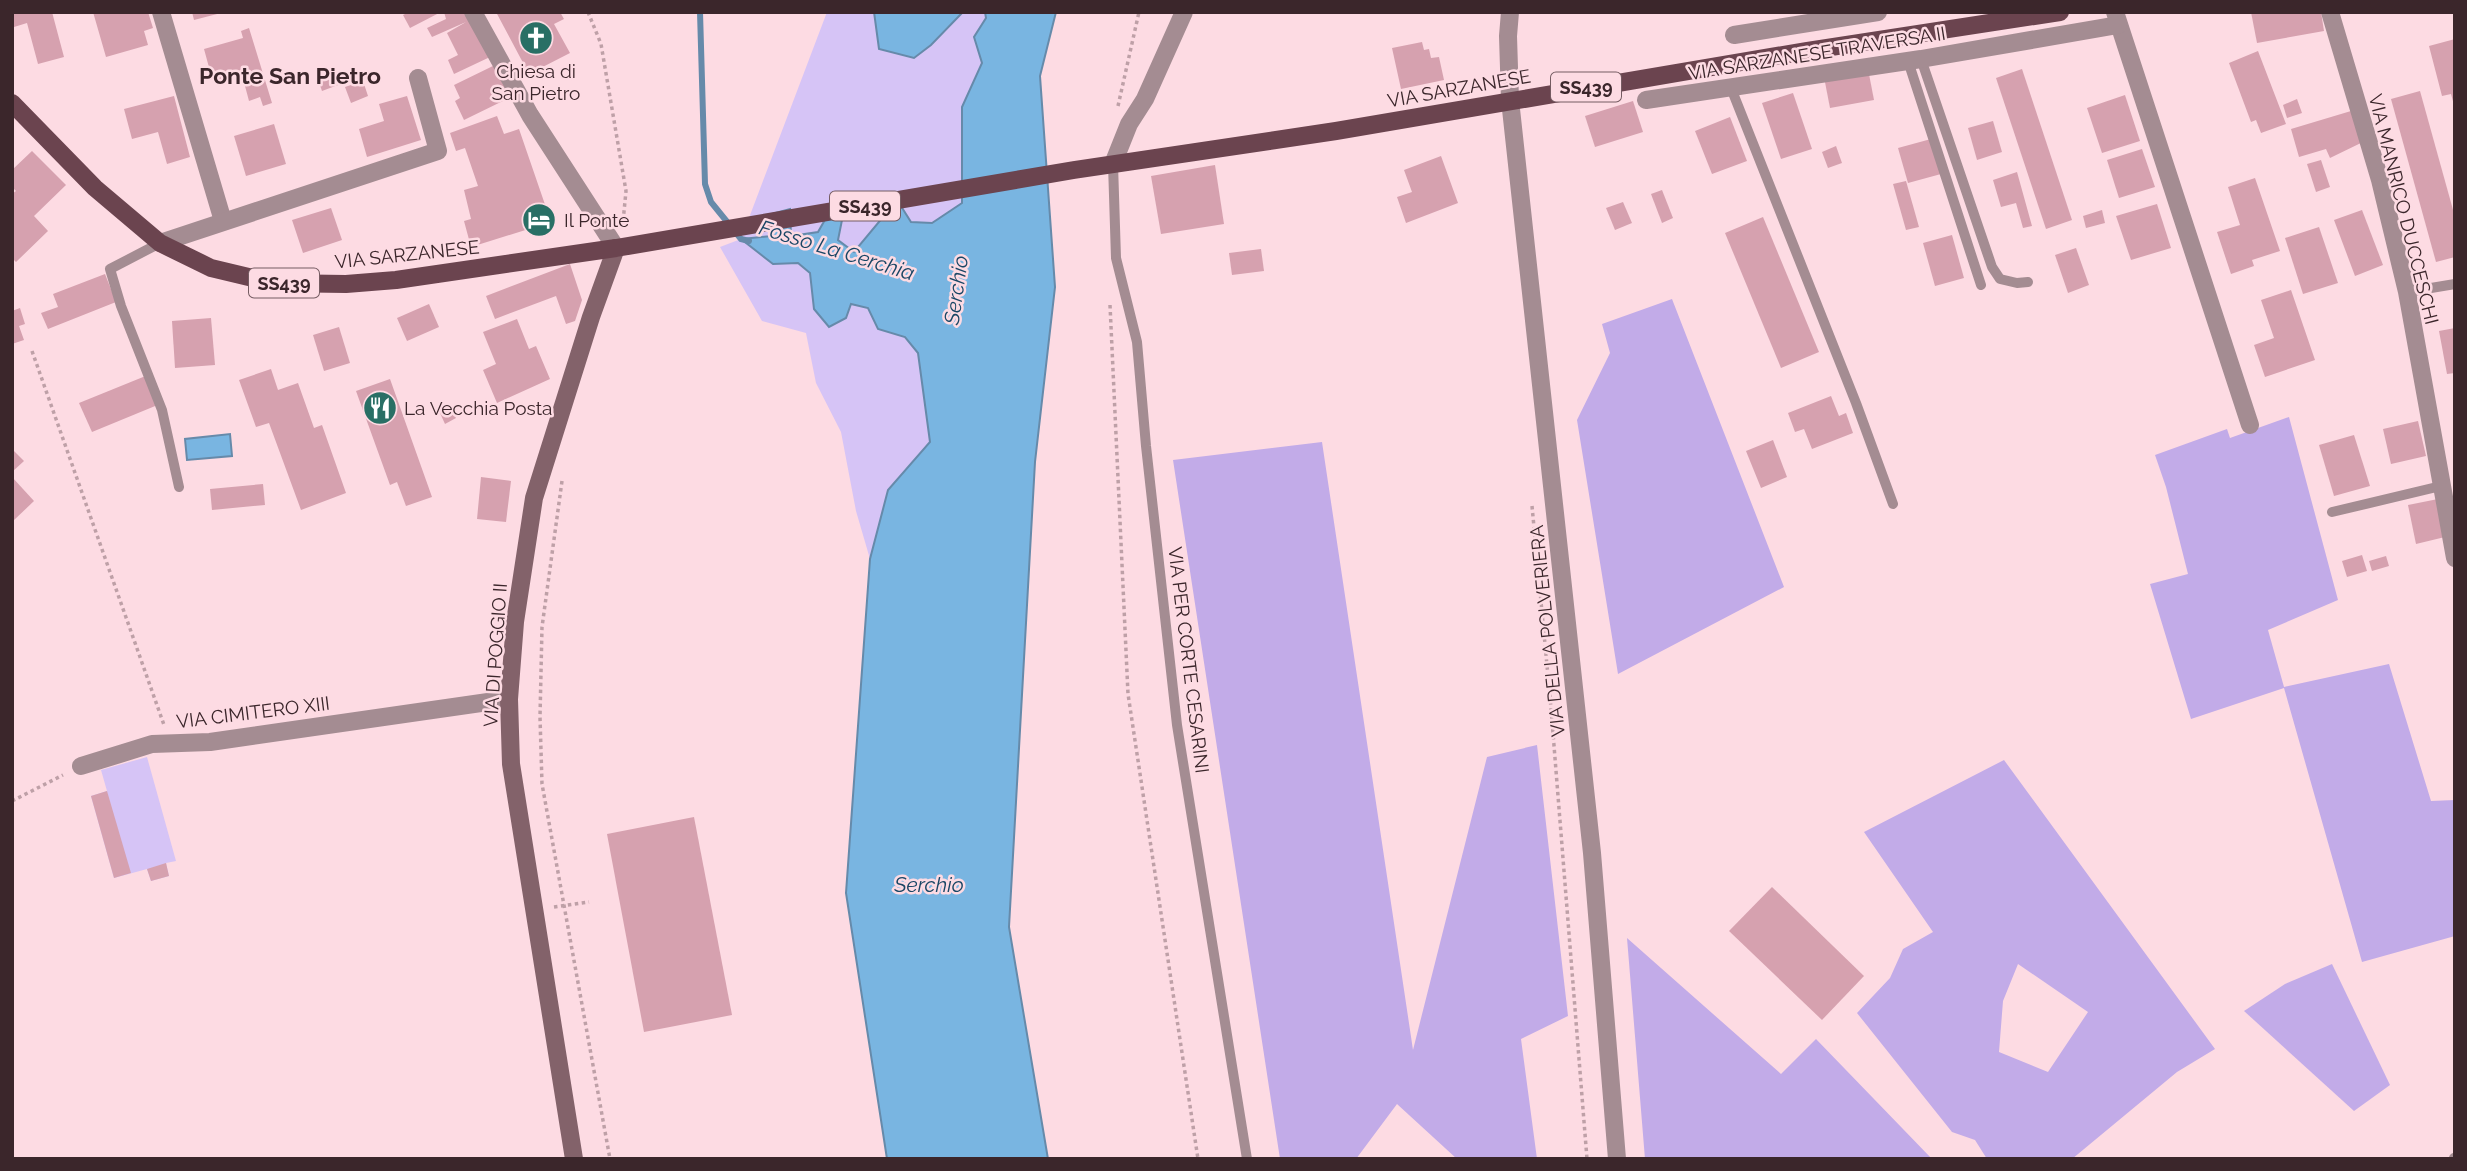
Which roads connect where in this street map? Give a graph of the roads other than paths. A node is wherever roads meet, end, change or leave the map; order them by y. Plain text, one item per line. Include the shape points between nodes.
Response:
1 (161, 12) edge
2 (473, 12) edge
3 (1184, 12) edge
4 (1510, 12) edge
5 (1878, 12) edge
6 (2060, 12) edge
7 (2330, 12) edge
8 (2116, 19) edge
9 (1734, 36) dead end
10 (1915, 60) junction
11 (418, 78) dead end
12 (1731, 88) junction
13 (1510, 100) junction
14 (1646, 100) dead end
15 (12, 103) edge
16 (1113, 164) junction
17 (223, 221) junction
18 (160, 243) junction
19 (616, 248) junction
20 (2028, 282) dead end
21 (2455, 284) edge
22 (1981, 285) dead end
23 (2407, 292) junction
24 (2250, 425) dead end
25 (2441, 486) junction
26 (178, 487) dead end
27 (1893, 504) dead end
28 (2332, 512) dead end
29 (2454, 547) edge
30 (509, 699) junction
31 (81, 766) road end
32 (573, 1159) edge
33 (1247, 1159) edge
34 (1617, 1159) edge

1 - 17 street
2 - 19 street via 530,115
3 - 16 street
4 - 13 street, VIA DELLA POLVERIERA
5 - 9 street
6 - 13 main road, VIA SARZANESE / SS439
7 - 23 street, VIA MANRICO DUCCESCHI via 2380,180
8 - 10 street, VIA SARZANESE TRAVERSA II
8 - 24 street, VIA SARZANESE TRAVERSA II
10 - 12 street, VIA SARZANESE TRAVERSA II
10 - 20 lane via 1992,268 2000,279
10 - 22 lane
11 - 17 street via 438,151
12 - 14 street, VIA SARZANESE TRAVERSA II
12 - 27 lane
13 - 16 main road, VIA SARZANESE / SS439
13 - 34 street, VIA DELLA POLVERIERA via 1592,853
15 - 18 main road, VIA SARZANESE / SS439 via 95,188
16 - 19 main road, SS439
16 - 33 lane, VIA PER CORTE CESARINI via 1116,258 1138,342 1177,725
17 - 18 street
18 - 19 main road, VIA SARZANESE / SS439 via 211,268 274,283 346,284
18 - 26 lane via 110,270 162,410
19 - 30 main road, VIA DI POGGIO II via 534,498 515,622
21 - 23 lane
23 - 25 street, VIA MANRICO DUCCESCHI
25 - 28 lane
25 - 29 street, VIA MANRICO DUCCESCHI
30 - 31 street, VIA CIMITERO XIII via 210,742 152,744
30 - 32 main road, VIA DI POGGIO II via 511,764

